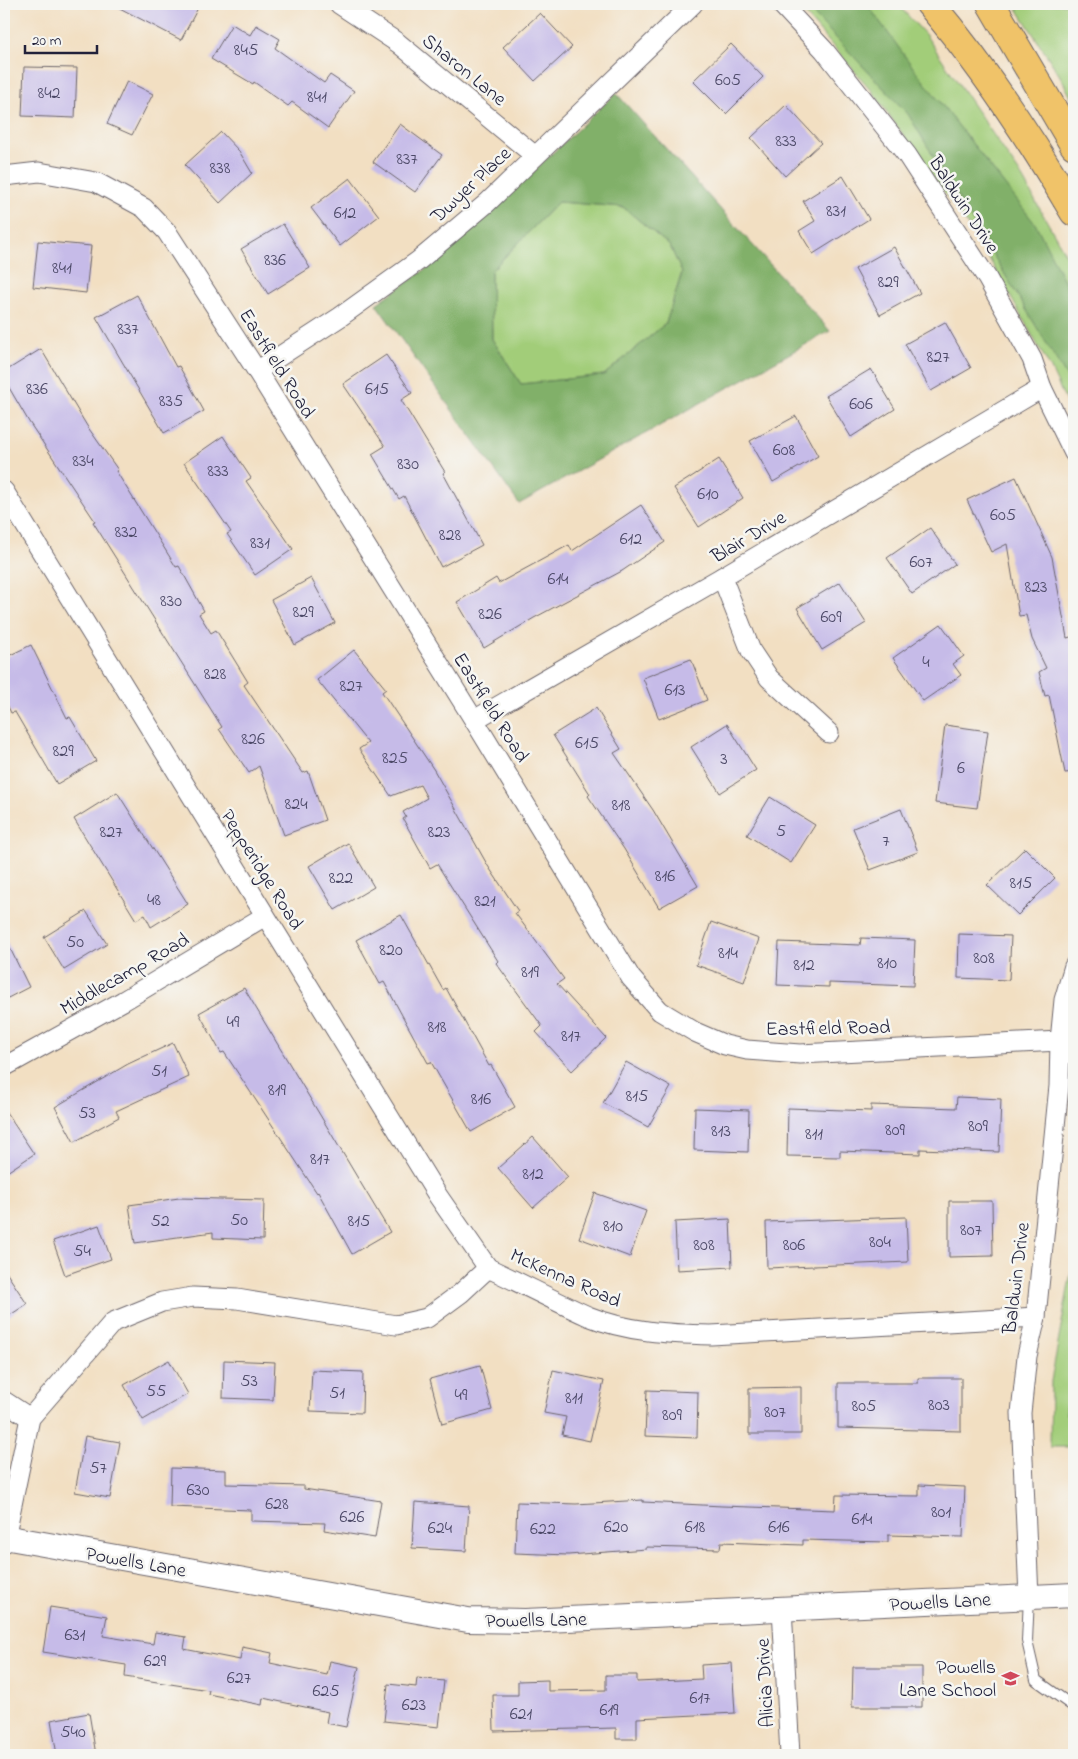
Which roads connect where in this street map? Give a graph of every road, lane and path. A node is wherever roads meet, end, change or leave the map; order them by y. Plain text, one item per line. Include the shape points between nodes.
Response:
1 (339, 4) edge
2 (693, 4) edge
3 (781, 4) edge
4 (930, 4) edge
5 (991, 4) edge
6 (1074, 145) edge
7 (534, 155) junction
8 (4, 176) edge
9 (1074, 212) edge
10 (257, 371) junction
11 (1042, 388) junction
12 (1074, 453) edge
13 (4, 491) edge
14 (722, 577) junction
15 (474, 720) junction
16 (829, 733) dead end
17 (265, 916) junction
18 (1074, 966) edge
19 (1060, 1041) junction
20 (4, 1067) edge
21 (488, 1268) junction
22 (1036, 1317) junction
23 (4, 1401) edge
24 (30, 1418) junction
25 (4, 1539) edge
26 (1074, 1595) edge
27 (1029, 1597) junction
28 (782, 1608) junction
29 (1074, 1707) edge
30 (790, 1755) edge

1 - 7 street, Sharon Lane via 398,43
2 - 7 street, Dwyer Place
3 - 11 street, Baldwin Drive via 824,50 907,155 987,278 1032,359
4 - 9 highway via 987,75
5 - 6 highway
7 - 10 street, Dwyer Place via 487,203 418,261 340,318
8 - 10 street, Eastfield Road via 39,172 96,182 144,208 167,232
10 - 15 street, Eastfield Road
11 - 12 street, Baldwin Drive
11 - 14 street, Blair Drive
13 - 17 street, Pepperidge Road
14 - 15 street, Blair Drive
14 - 16 street via 752,651 769,678
15 - 19 street, Eastfield Road via 631,978 660,1010 695,1032 747,1050 800,1054
17 - 20 street, Middlecamp Road
17 - 21 street, Pepperidge Road via 438,1196
18 - 19 street, Baldwin Drive via 1064,1000
19 - 22 street, Baldwin Drive via 1059,1086
21 - 22 street, McKenna Road via 588,1316 663,1334 711,1335
21 - 24 street, McKenna Road via 427,1318 396,1325 237,1299 194,1297 162,1302 113,1322
22 - 27 street, Baldwin Drive via 1027,1356 1021,1413
23 - 24 street
24 - 25 street, McKenna Road
25 - 28 street, Powells Lane via 468,1620 525,1621
26 - 27 street, Powells Lane
27 - 28 street, Powells Lane
27 - 29 lane via 1028,1641 1036,1680
28 - 30 street, Alicia Drive

